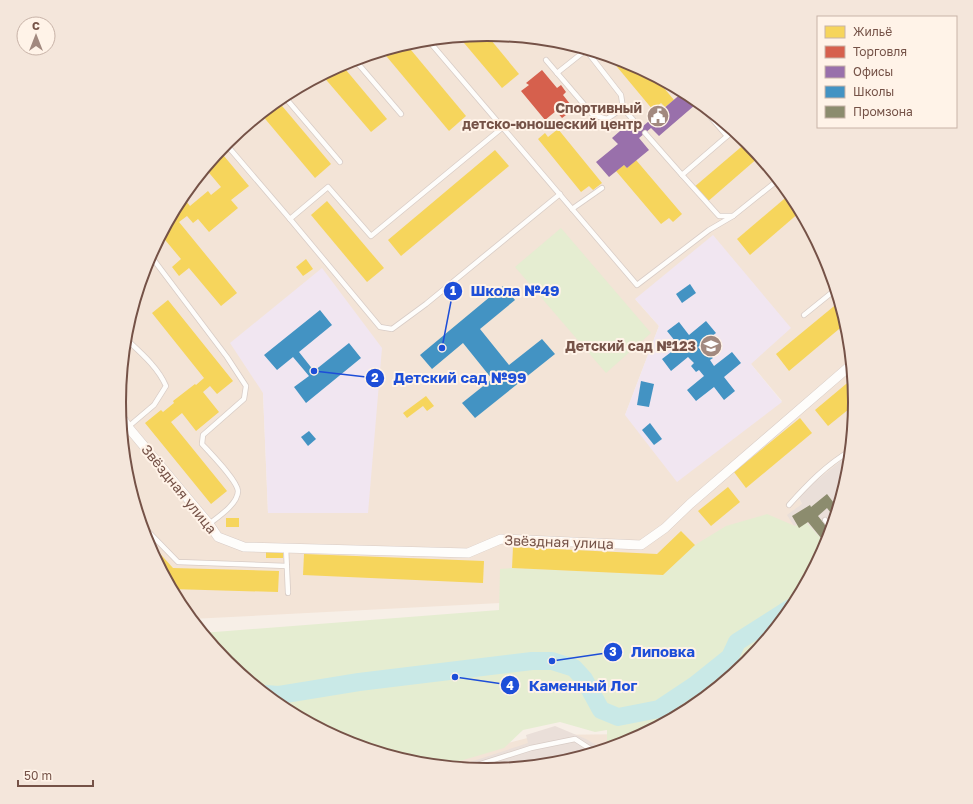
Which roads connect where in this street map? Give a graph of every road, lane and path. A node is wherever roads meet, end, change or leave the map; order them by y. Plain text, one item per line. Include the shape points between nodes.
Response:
1 (432, 45) edge
2 (582, 53) edge
3 (591, 56) edge
4 (546, 60) dead end
5 (358, 64) edge
6 (557, 73) junction
7 (288, 101) edge
8 (623, 108) junction
9 (401, 114) dead end
10 (718, 125) edge
11 (502, 128) junction
12 (640, 128) dead end
13 (645, 133) dead end
14 (727, 136) joint
15 (230, 148) edge
16 (340, 162) dead end
17 (682, 175) junction
18 (774, 183) edge
19 (602, 188) dead end
20 (560, 194) junction
21 (572, 209) junction
22 (733, 216) junction
23 (290, 219) junction
24 (154, 261) edge
25 (830, 294) edge
26 (804, 316) dead end
27 (131, 343) edge
28 (846, 369) edge
29 (126, 424) edge
30 (128, 427) junction
31 (843, 454) edge
32 (788, 505) dead end
33 (209, 524) junction
34 (151, 534) edge
35 (286, 548) junction
36 (287, 566) junction
37 (288, 593) dead end
38 (589, 748) edge
39 (484, 763) edge

1 - 11 lane
2 - 6 lane
3 - 8 lane via 621,95
4 - 6 lane
5 - 9 lane
6 - 8 lane via 593,115 607,119
7 - 16 lane
8 - 12 lane
10 - 14 lane
11 - 20 lane
11 - 23 lane via 371,236 328,187
13 - 17 lane
14 - 17 lane
15 - 23 lane
17 - 22 lane via 719,216
18 - 22 lane
19 - 21 lane
20 - 21 lane
20 - 23 lane via 392,329 380,328
21 - 22 lane via 637,285 710,230
24 - 33 lane via 246,386 244,399 203,435 202,444 235,482 238,492 233,504
25 - 26 lane
27 - 30 lane via 145,357 166,386 154,405
28 - 35 street, Звёздная улица via 665,528 641,545 501,539 468,553
29 - 30 street, Звёздная улица
30 - 33 street, Звёздная улица
31 - 32 lane via 836,458
33 - 35 street, Звёздная улица via 218,537 244,547
34 - 36 lane via 178,562
35 - 36 lane
36 - 37 lane
38 - 39 lane via 575,739 531,748

